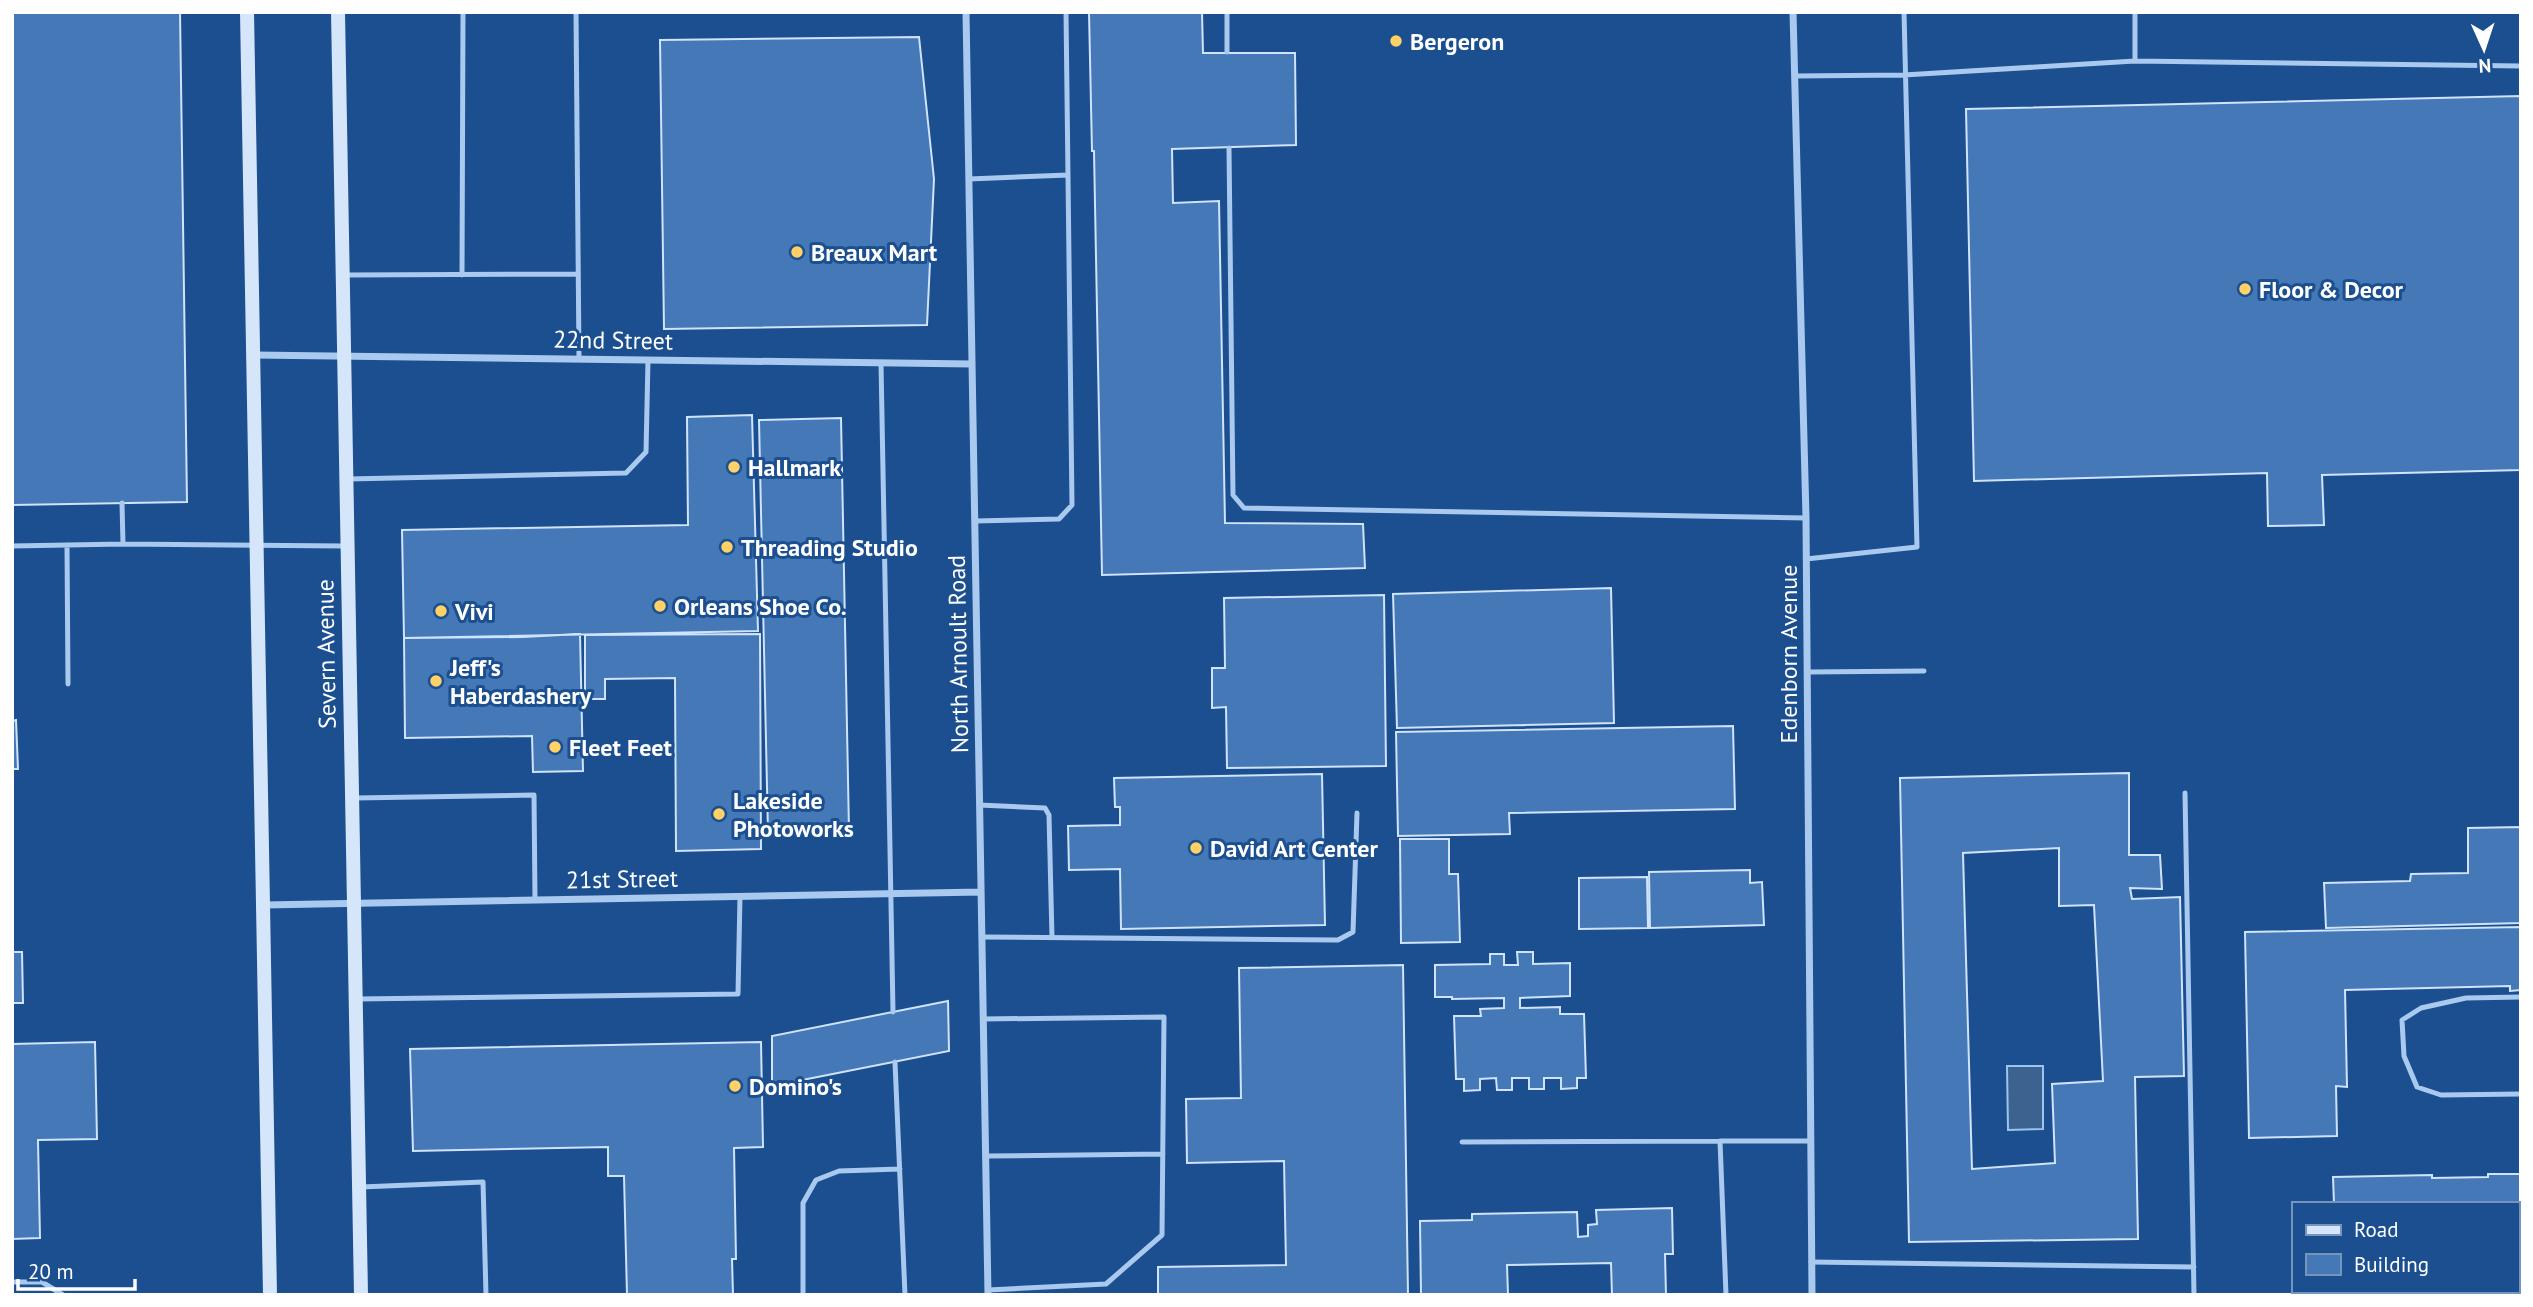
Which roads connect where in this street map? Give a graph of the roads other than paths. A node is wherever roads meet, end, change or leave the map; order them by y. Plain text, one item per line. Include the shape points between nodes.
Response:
1 (247, 12) edge
2 (338, 12) edge
3 (463, 12) edge
4 (576, 12) edge
5 (966, 12) edge
6 (1066, 12) edge
7 (1227, 12) edge
8 (1793, 12) edge
9 (1904, 12) edge
10 (2135, 12) edge
11 (1227, 52) dead end
12 (2135, 61) junction
13 (2521, 66) edge
14 (1904, 75) junction
15 (1795, 76) junction
16 (1229, 148) dead end
17 (1068, 175) junction
18 (969, 179) junction
19 (343, 275) junction
20 (462, 275) junction
21 (578, 275) junction
22 (253, 355) junction
23 (344, 356) junction
24 (579, 359) junction
25 (648, 360) junction
26 (881, 363) junction
27 (972, 364) junction
28 (346, 479) junction
29 (122, 503) dead end
30 (1806, 518) junction
31 (975, 521) junction
32 (123, 544) junction
33 (67, 545) junction
34 (256, 545) junction
35 (12, 546) edge
36 (347, 546) junction
37 (1806, 559) junction
38 (1924, 671) dead end
39 (1807, 672) junction
40 (68, 684) dead end
41 (2186, 793) dead end
42 (352, 798) junction
43 (979, 805) junction
44 (1357, 813) dead end
45 (981, 892) junction
46 (891, 893) junction
47 (740, 896) junction
48 (535, 900) junction
49 (354, 903) junction
50 (263, 905) junction
51 (982, 937) junction
52 (1052, 938) junction
53 (2521, 997) edge
54 (355, 999) junction
55 (893, 1012) dead end
56 (983, 1019) junction
57 (895, 1062) dead end
58 (2521, 1094) edge
59 (1720, 1141) junction
60 (1810, 1141) junction
61 (1462, 1142) dead end
62 (1163, 1154) junction
63 (986, 1156) junction
64 (900, 1169) junction
65 (359, 1187) junction
66 (1811, 1262) junction
67 (2194, 1267) junction
68 (12, 1282) edge
69 (988, 1292) edge
70 (63, 1295) edge
71 (270, 1295) edge
72 (361, 1295) edge
73 (486, 1295) edge
74 (803, 1295) edge
75 (905, 1295) edge
76 (1727, 1295) edge
77 (1812, 1295) edge
78 (2194, 1295) edge

1 - 22 street
2 - 19 street, Severn Avenue
3 - 20 lane
4 - 21 lane
5 - 18 street, North Arnoult Road
6 - 17 lane
7 - 11 lane
8 - 15 street, Edenborn Avenue
9 - 14 lane
10 - 12 lane
12 - 13 lane
12 - 14 lane
14 - 15 lane
14 - 37 lane via 1917,547
15 - 30 street, Edenborn Avenue
16 - 30 lane via 1233,495 1244,508
17 - 18 lane
17 - 31 lane via 1072,505 1059,519
18 - 27 street, North Arnoult Road
19 - 20 lane
19 - 23 street, Severn Avenue
20 - 21 lane
21 - 24 lane
22 - 23 street, 22nd Street
22 - 34 street
23 - 24 street, 22nd Street
23 - 28 street, Severn Avenue
24 - 25 street, 22nd Street
25 - 26 street, 22nd Street
25 - 28 lane via 646,452 626,473
26 - 27 street, 22nd Street
26 - 46 lane
27 - 31 street, North Arnoult Road
28 - 36 street, Severn Avenue
29 - 32 lane
30 - 37 street, Edenborn Avenue
31 - 43 street, North Arnoult Road
32 - 33 lane
32 - 34 lane
33 - 35 lane
33 - 40 lane
34 - 36 lane
34 - 50 street
36 - 42 street, Severn Avenue
37 - 39 street, Edenborn Avenue
38 - 39 lane
39 - 60 street, Edenborn Avenue
41 - 67 lane
42 - 48 lane via 534,795
42 - 49 street, Severn Avenue
43 - 45 street, North Arnoult Road
43 - 52 lane via 1045,808 1049,816
44 - 52 lane via 1353,932 1338,940
45 - 46 street, 21st Street
45 - 51 street, North Arnoult Road
46 - 47 street, 21st Street
46 - 55 lane
47 - 48 street, 21st Street
47 - 54 lane via 738,994
48 - 49 street, 21st Street
49 - 50 street, 21st Street
49 - 54 street, Severn Avenue
50 - 71 street
51 - 52 lane
51 - 56 street, North Arnoult Road
53 - 58 lane via 2466,998 2421,1008 2402,1020 2404,1056 2417,1087 2441,1095
54 - 65 street, Severn Avenue
56 - 62 lane via 1164,1017
56 - 63 street, North Arnoult Road
57 - 64 lane
59 - 60 lane
59 - 61 lane
59 - 76 lane
60 - 66 street, Edenborn Avenue
62 - 63 lane
62 - 69 lane via 1162,1234 1106,1284
63 - 69 street, North Arnoult Road
64 - 74 lane via 839,1171 816,1180 803,1203
64 - 75 lane
65 - 72 street, Severn Avenue
65 - 73 lane via 483,1182
66 - 67 lane
66 - 77 street, Edenborn Avenue
67 - 78 lane
68 - 70 lane via 43,1282

